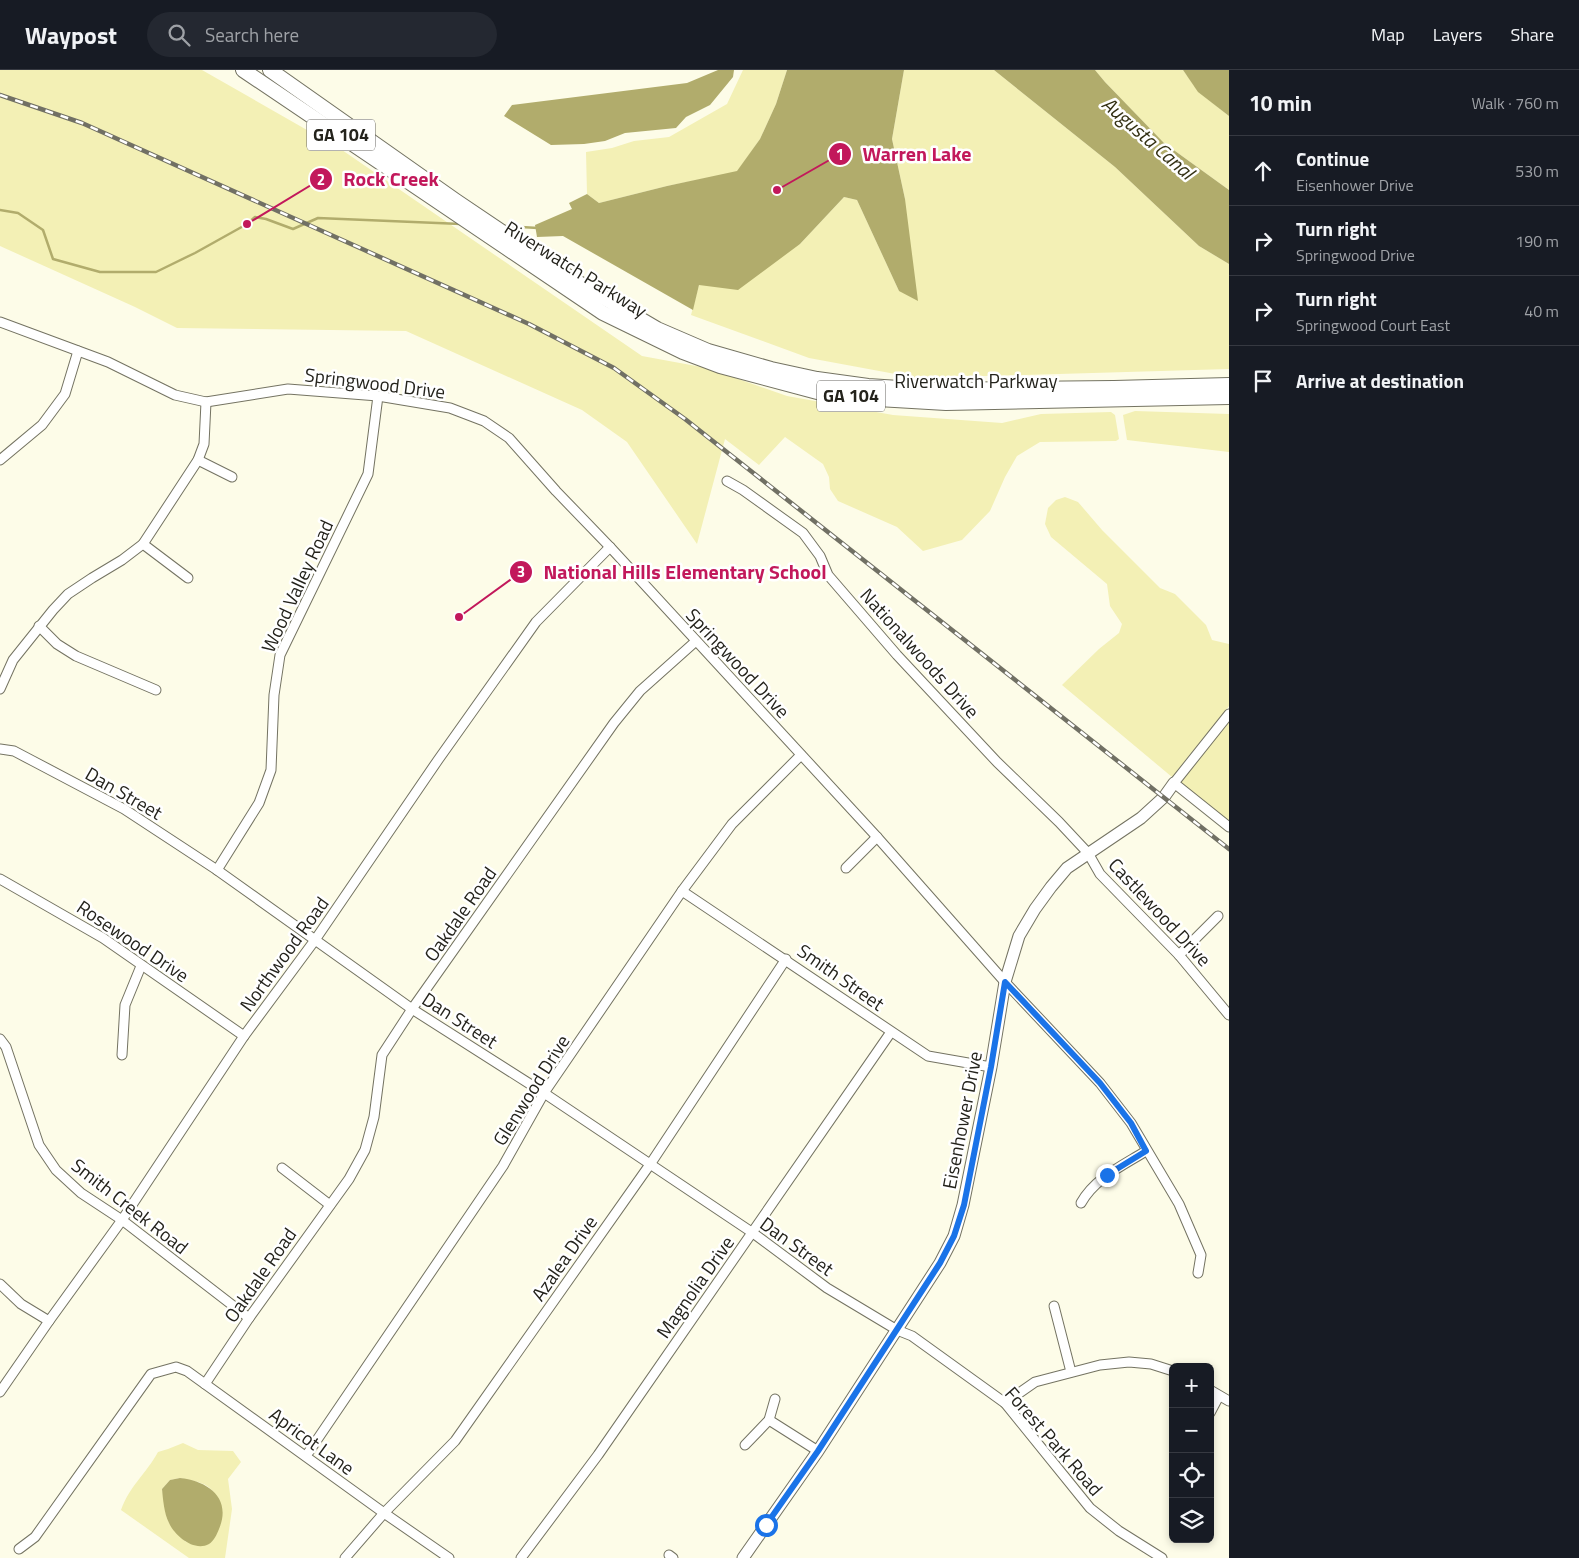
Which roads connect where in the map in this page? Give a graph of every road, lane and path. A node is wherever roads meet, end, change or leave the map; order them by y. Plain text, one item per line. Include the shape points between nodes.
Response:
1 (243, 70) edge
2 (270, 70) edge
3 (279, 70) edge
4 (299, 90) junction
5 (0, 322) edge
6 (78, 351) junction
7 (1229, 385) edge
8 (378, 396) junction
9 (1229, 397) edge
10 (206, 402) junction
11 (0, 460) edge
12 (198, 460) junction
13 (232, 477) dead end
14 (727, 481) dead end
15 (143, 544) junction
16 (610, 547) junction
17 (188, 578) dead end
18 (39, 626) junction
19 (696, 641) junction
20 (0, 689) edge
21 (156, 690) dead end
22 (1229, 714) edge
23 (0, 749) edge
24 (801, 755) junction
25 (1174, 783) junction
26 (1229, 827) edge
27 (877, 837) junction
28 (1088, 853) junction
29 (846, 868) dead end
30 (216, 870) junction
31 (0, 879) edge
32 (682, 891) junction
33 (1218, 916) dead end
34 (315, 940) junction
35 (1179, 954) junction
36 (786, 959) junction
37 (141, 966) junction
38 (1005, 982) junction
39 (412, 1009) junction
40 (1229, 1016) edge
41 (891, 1032) junction
42 (244, 1036) junction
43 (0, 1039) edge
44 (122, 1055) dead end
45 (991, 1067) junction
46 (544, 1093) junction
47 (1146, 1151) junction
48 (651, 1164) junction
49 (282, 1168) dead end
50 (1081, 1203) dead end
51 (330, 1204) junction
52 (122, 1220) junction
53 (753, 1232) junction
54 (1198, 1273) dead end
55 (0, 1284) edge
56 (1054, 1306) dead end
57 (249, 1318) junction
58 (49, 1321) junction
59 (897, 1330) junction
60 (1169, 1369) edge
61 (1071, 1372) junction
62 (205, 1384) junction
63 (0, 1392) edge
64 (1214, 1393) edge
65 (1219, 1396) junction
66 (775, 1399) dead end
67 (1229, 1401) edge
68 (1005, 1403) junction
69 (1213, 1408) edge
70 (769, 1420) junction
71 (745, 1444) dead end
72 (818, 1451) junction
73 (306, 1456) junction
74 (384, 1513) junction
75 (19, 1549) dead end
76 (345, 1558) edge
77 (449, 1558) edge
78 (522, 1558) edge
79 (743, 1558) edge
80 (1162, 1558) edge

1 - 9 main road, Riverwatch Parkway / GA 104 via 603,313 682,352 720,366 821,393 878,399 946,403
2 - 4 main road, Riverwatch Parkway / GA 104
3 - 4 main road
4 - 7 main road, Riverwatch Parkway / GA 104 via 567,276 657,329 708,351 770,369 868,386 930,390
5 - 6 street, Springwood Drive
6 - 10 street, Springwood Drive via 175,395
6 - 11 street via 64,394 53,410 42,425
8 - 10 street, Springwood Drive via 288,389
8 - 16 street, Springwood Drive via 450,408 484,421 509,438
8 - 30 street, Wood Valley Road via 368,474 280,655 274,695 271,770 259,803
10 - 12 street via 204,444
12 - 13 street
12 - 15 street
14 - 28 street, Nationalwoods Drive via 803,533 820,556 828,575 897,655
15 - 17 street
15 - 18 street via 68,594
16 - 19 street, Springwood Drive
16 - 34 street, Northwood Road via 536,622
18 - 20 street via 13,660
18 - 21 street via 57,644 76,656
19 - 24 street, Springwood Drive
19 - 39 street, Oakdale Road via 640,691 614,723
22 - 25 street, Eisenhower Drive
23 - 30 street, Dan Street via 33,760 124,809
24 - 27 street, Springwood Drive
24 - 32 street, Glenwood Drive via 732,824
25 - 26 street
25 - 28 street, Eisenhower Drive via 1141,818
27 - 29 street
27 - 38 street, Springwood Drive
28 - 35 street, Castlewood Drive via 1100,874
28 - 38 street, Eisenhower Drive via 1068,868 1027,920
30 - 34 street, Dan Street
31 - 37 street, Rosewood Drive via 103,938
32 - 36 street, Smith Street
32 - 46 street, Glenwood Drive
33 - 35 street
34 - 39 street, Dan Street
34 - 42 street, Northwood Road
35 - 40 street, Castlewood Drive
36 - 41 street, Smith Street
36 - 48 street, Azalea Drive
37 - 42 street, Rosewood Drive
37 - 44 street via 124,1005
38 - 45 street, Eisenhower Drive
38 - 47 street, Springwood Drive via 1100,1083 1131,1123
39 - 46 street, Dan Street
39 - 51 street, Oakdale Road via 382,1055 374,1116 365,1150
41 - 45 street, Smith Street via 928,1056
41 - 53 street, Magnolia Drive
42 - 52 street, Northwood Road
43 - 52 street, Smith Creek Road via 6,1047 39,1145 56,1170 81,1193
45 - 59 street, Eisenhower Drive via 964,1205 954,1236
46 - 48 street, Dan Street
46 - 73 street, Glenwood Drive via 503,1166
47 - 50 street via 1088,1190
47 - 54 street, Springwood Drive via 1179,1204 1194,1237 1201,1255
48 - 53 street, Dan Street
48 - 74 street, Azalea Drive via 455,1440
49 - 51 street
51 - 57 street, Oakdale Road
52 - 57 street, Smith Creek Road
52 - 58 street, Northwood Road
53 - 59 street, Dan Street via 827,1288
53 - 78 street, Magnolia Drive
55 - 58 street via 21,1304
56 - 61 street
57 - 62 street, Oakdale Road
58 - 63 street, Northwood Road
59 - 68 street, Forest Park Road via 912,1336
59 - 72 street, Eisenhower Drive
60 - 61 street via 1129,1362
61 - 68 street via 1035,1382
62 - 73 street, Apricot Lane
62 - 75 street, Apricot Lane via 188,1371 176,1367 151,1374 36,1537
64 - 65 street
65 - 67 street
65 - 69 street
66 - 70 street
68 - 80 street, Forest Park Road via 1090,1508 1118,1531
70 - 71 street
70 - 72 street
72 - 79 street, Eisenhower Drive
73 - 74 street, Apricot Lane
74 - 76 street, Azalea Drive
74 - 77 street, Apricot Lane

